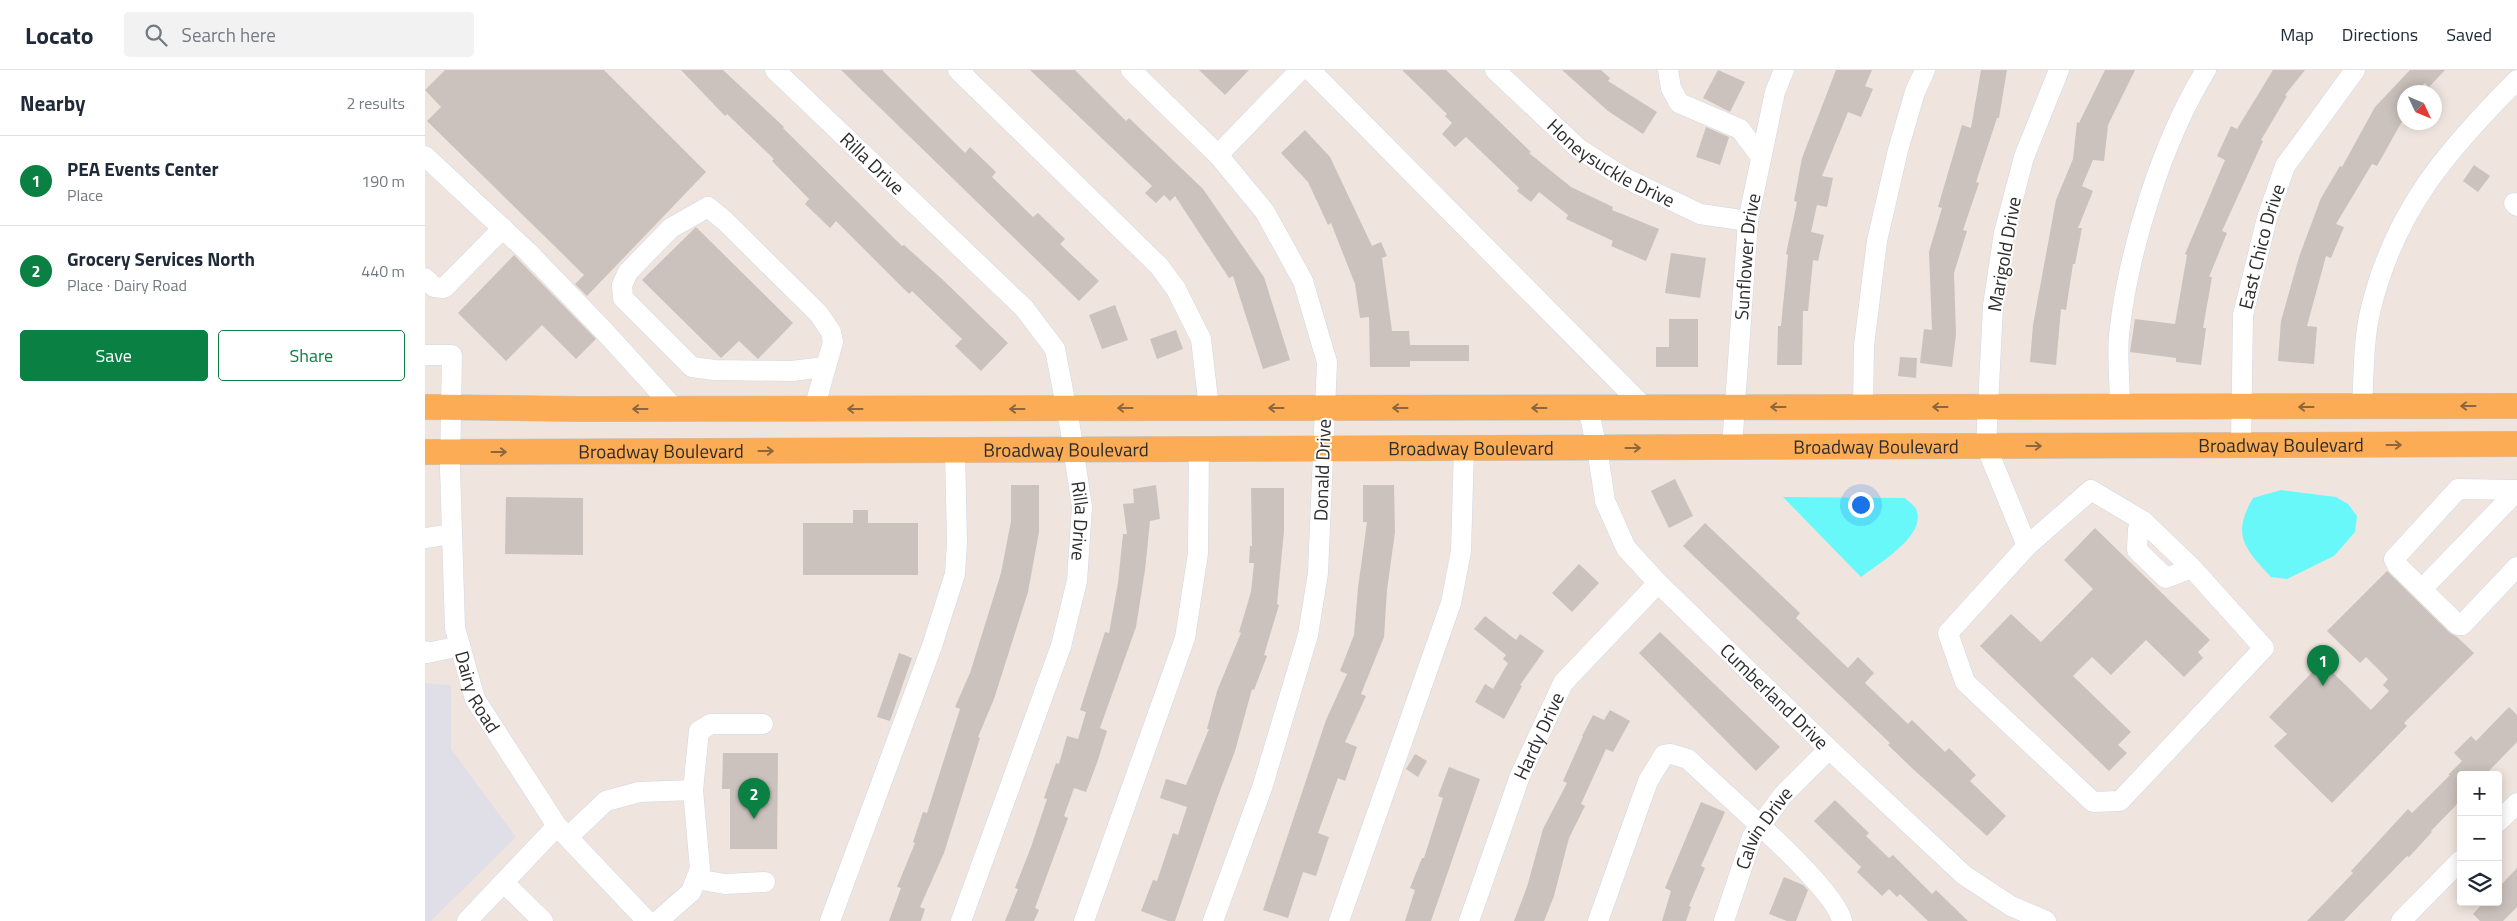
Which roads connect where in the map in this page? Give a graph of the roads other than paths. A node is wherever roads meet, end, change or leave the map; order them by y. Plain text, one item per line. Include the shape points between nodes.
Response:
1 (775, 70) edge
2 (958, 70) edge
3 (1131, 70) edge
4 (1300, 70) edge
5 (1310, 70) edge
6 (1495, 70) edge
7 (1668, 70) edge
8 (1784, 70) edge
9 (1925, 70) edge
10 (2059, 70) edge
11 (2206, 70) edge
12 (2355, 70) edge
13 (2517, 80) edge
14 (1217, 155) junction
15 (425, 156) edge
16 (1761, 157) junction
17 (1748, 222) junction
18 (503, 228) junction
19 (425, 278) edge
20 (425, 355) edge
21 (825, 367) junction
22 (2517, 406) edge
23 (1863, 407) junction
24 (1989, 407) junction
25 (2120, 407) junction
26 (2242, 407) junction
27 (2362, 407) junction
28 (425, 408) edge
29 (451, 408) junction
30 (1066, 408) junction
31 (1209, 408) junction
32 (1324, 408) junction
33 (1588, 408) junction
34 (1645, 408) junction
35 (1736, 408) junction
36 (675, 409) junction
37 (814, 409) junction
38 (2517, 444) edge
39 (2241, 445) junction
40 (1986, 446) junction
41 (1732, 447) junction
42 (1464, 448) junction
43 (1597, 448) junction
44 (1199, 449) junction
45 (1322, 449) junction
46 (955, 450) junction
47 (1075, 450) junction
48 (425, 452) edge
49 (450, 452) junction
50 (2517, 491) edge
51 (452, 534) junction
52 (425, 538) edge
53 (2027, 546) junction
54 (2517, 567) edge
55 (1658, 583) junction
56 (2422, 589) junction
57 (460, 646) junction
58 (425, 650) edge
59 (763, 724) dead end
60 (1829, 749) junction
61 (693, 790) junction
62 (2517, 803) edge
63 (2502, 818) edge
64 (1760, 827) junction
65 (563, 831) junction
66 (2460, 861) edge
67 (696, 879) junction
68 (765, 882) dead end
69 (504, 883) junction
70 (2007, 914) edge
71 (467, 921) edge
72 (543, 921) edge
73 (647, 921) edge
74 (658, 921) edge
75 (831, 921) edge
76 (961, 921) edge
77 (1084, 921) edge
78 (1213, 921) edge
79 (1339, 921) edge
80 (1469, 921) edge
81 (1597, 921) edge
82 (1724, 921) edge
83 (1842, 921) edge
84 (2046, 921) edge
85 (2401, 921) edge

1 - 30 street, Rilla Drive via 1024,308 1055,348
2 - 31 street via 1159,266 1176,290 1201,339
3 - 14 street, Donald Drive
4 - 14 street
5 - 34 street
6 - 17 street, Honeysuckle Drive via 1579,149 1623,177 1700,214
7 - 16 street via 1671,88 1679,103 1740,129
8 - 16 street, Sunflower Drive via 1775,92
9 - 23 street via 1898,150 1877,241 1864,346
10 - 24 street, Marigold Drive via 2024,157 2004,232 1993,306
11 - 25 street via 2192,94 2143,215 2119,336
12 - 26 street, East Chico Drive via 2285,166 2267,218 2243,315
13 - 27 street via 2480,117 2431,175 2389,250 2371,309
14 - 32 street, Donald Drive via 1265,212 1303,281 1327,362
15 - 18 street
16 - 17 street, Sunflower Drive
17 - 35 street, Sunflower Drive
18 - 19 street via 444,288 434,286
18 - 36 street via 599,325
20 - 29 street, Dairy Road via 452,355
21 - 21 street via 833,342 831,332 819,314 708,207 671,228 628,272 622,285 623,298 692,367 792,371
21 - 37 street
22 -> 27 main road, Broadway Boulevard
24 -> 23 main road, Broadway Boulevard
23 -> 35 main road, Broadway Boulevard
24 - 25 main road, Broadway Boulevard
24 - 40 street, Marigold Drive
25 - 26 main road, Broadway Boulevard
27 -> 26 main road, Broadway Boulevard
26 - 39 street, East Chico Drive
28 - 29 main road, Broadway Boulevard
36 -> 29 main road, Broadway Boulevard
29 - 49 street, Dairy Road
31 -> 30 main road, Broadway Boulevard
30 -> 37 main road, Broadway Boulevard
30 - 47 street, Rilla Drive
32 -> 31 main road, Broadway Boulevard
33 -> 32 main road, Broadway Boulevard
32 - 45 street, Donald Drive
33 - 34 main road, Broadway Boulevard
33 - 43 street, Cumberland Drive
34 - 35 main road, Broadway Boulevard
35 - 41 street, Sunflower Drive
36 - 37 main road, Broadway Boulevard
39 -> 38 main road, Broadway Boulevard
40 -> 39 main road, Broadway Boulevard
40 - 41 main road, Broadway Boulevard
40 - 53 street
43 -> 41 main road, Broadway Boulevard
42 - 43 main road, Broadway Boulevard
42 - 45 main road, Broadway Boulevard
42 - 79 street via 1461,551 1451,603
43 - 55 street, Cumberland Drive via 1605,501 1627,548
44 - 45 main road, Broadway Boulevard
44 - 47 main road, Broadway Boulevard
44 - 77 street via 1199,553 1185,638
45 - 78 street, Donald Drive via 1318,573 1308,635 1261,788
46 - 47 main road, Broadway Boulevard
49 -> 46 main road, Broadway Boulevard
46 - 75 street via 955,574 932,646
47 - 76 street, Rilla Drive via 1082,507 1077,581 1061,646
48 - 49 main road, Broadway Boulevard
49 - 51 street, Dairy Road
50 - 56 street
50 - 56 street via 2459,489 2394,559
51 - 52 street
51 - 57 street, Dairy Road via 455,628
53 - 53 street via 2091,490 2143,521 2138,529 2137,550 2166,578 2192,568 2264,648 2120,801 2093,802 1965,682 1948,633
54 - 56 street via 2462,625
55 - 60 street, Cumberland Drive
55 - 80 street, Hardy Drive via 1563,683 1520,776
57 - 58 street via 427,653
57 - 65 street, Dairy Road via 475,700
59 - 61 street via 711,724 699,731
60 - 64 street, Calvin Drive via 1783,795
60 - 70 street, Cumberland Drive
61 - 65 street via 639,792 606,801
61 - 67 street via 701,869
62 - 63 street
64 - 81 street via 1688,759 1664,755 1648,781
64 - 82 street, Calvin Drive via 1752,837
64 - 83 street via 1820,884 1840,912
65 - 69 street
65 - 73 street, Dairy Road
66 - 85 street
67 - 68 street via 725,884
67 - 74 street via 691,892
69 - 71 street
69 - 72 street
70 - 84 street, Cumberland Drive

